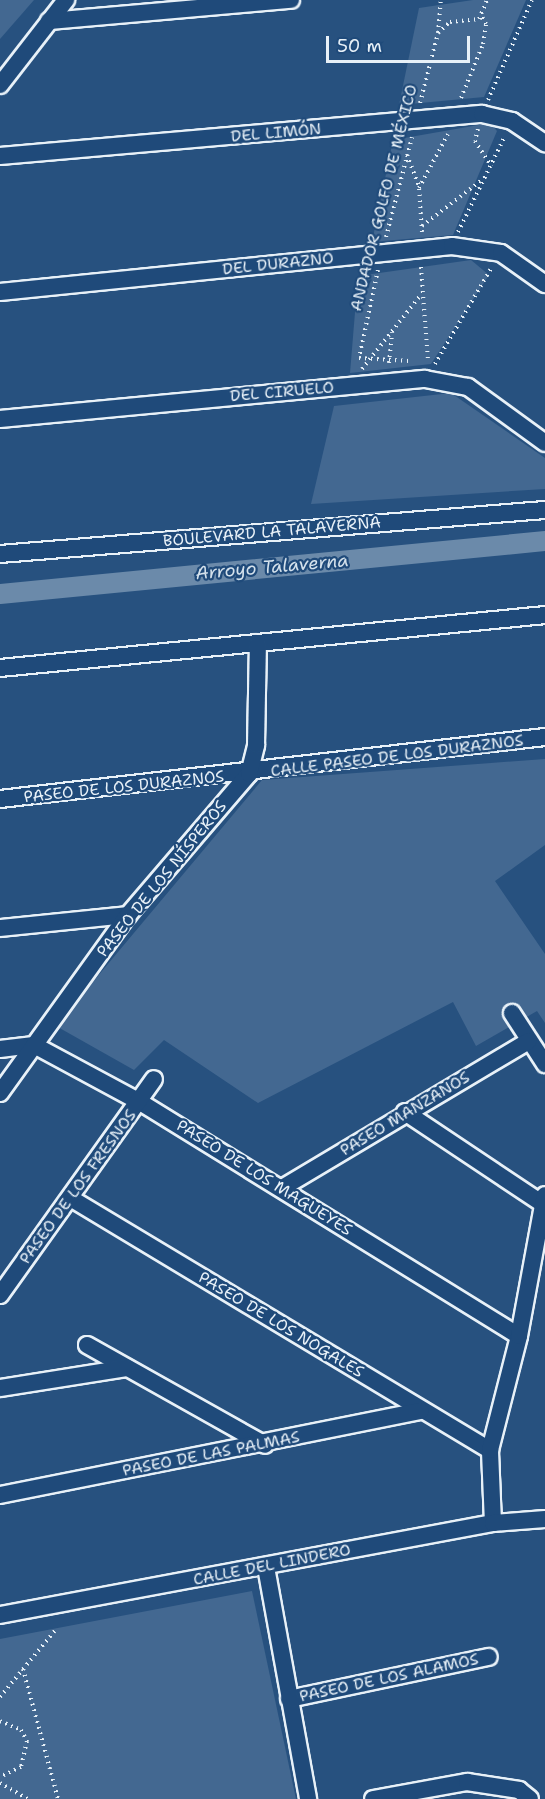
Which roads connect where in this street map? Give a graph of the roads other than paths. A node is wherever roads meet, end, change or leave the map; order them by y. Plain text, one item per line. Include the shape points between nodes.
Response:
1 (66, 0) edge
2 (291, 0) edge
3 (49, 21) junction
4 (0, 85) edge
5 (545, 143) edge
6 (0, 156) edge
7 (545, 284) edge
8 (0, 292) edge
9 (0, 419) edge
10 (545, 443) edge
11 (545, 510) edge
12 (0, 554) edge
13 (545, 615) edge
14 (258, 643) junction
15 (0, 668) edge
16 (545, 737) edge
17 (249, 774) junction
18 (0, 799) edge
19 (128, 915) junction
20 (0, 928) edge
21 (512, 1013) dead end
22 (529, 1041) junction
23 (34, 1044) junction
24 (0, 1049) edge
25 (545, 1064) edge
26 (154, 1078) dead end
27 (0, 1093) edge
28 (140, 1101) junction
29 (405, 1112) junction
30 (282, 1188) junction
31 (72, 1198) junction
32 (544, 1199) edge
33 (0, 1295) edge
34 (519, 1336) junction
35 (87, 1345) dead end
36 (126, 1368) junction
37 (0, 1388) edge
38 (421, 1411) junction
39 (265, 1445) junction
40 (490, 1450) junction
41 (0, 1495) edge
42 (545, 1519) edge
43 (493, 1523) junction
44 (266, 1567) junction
45 (0, 1615) edge
46 (489, 1658) dead end
47 (289, 1699) junction
48 (308, 1799) edge
49 (373, 1799) edge
50 (530, 1799) edge

1 - 3 street
2 - 3 street
3 - 4 street
5 - 6 street, DEL LIMÓN via 512,121 482,114
7 - 8 street, DEL DURAZNO via 501,253 452,246
9 - 10 street, DEL CIRUELO via 425,379 468,387
11 - 12 street, BOULEVARD LA TALAVERNA
13 - 14 street
14 - 15 street
14 - 17 street, PASEO DE LOS NÍSPEROS via 256,745
16 - 17 street, CALLE PASEO DE LOS DURAZNOS
17 - 18 street, PASEO DE LOS DURAZNOS
17 - 19 street, PASEO DE LOS NÍSPEROS
19 - 20 street
19 - 23 street, PASEO DE LOS NÍSPEROS
21 - 22 street
22 - 25 street
22 - 29 street, PASEO MANZANOS
23 - 24 street
23 - 27 street, PASEO DE LOS NÍSPEROS
23 - 28 street, PASEO DE LOS MAGUEYES
26 - 28 street, PASEO DE LOS FRESNOS
28 - 30 street, PASEO DE LOS MAGUEYES
28 - 31 street, PASEO DE LOS FRESNOS
29 - 30 street, PASEO MANZANOS
29 - 32 street
30 - 34 street, PASEO DE LOS MAGUEYES
31 - 33 street, PASEO DE LOS FRESNOS
31 - 38 street, PASEO DE LOS NOGALES
32 - 34 street
34 - 40 street
35 - 36 street
36 - 37 street
36 - 39 street
38 - 39 street, PASEO DE LAS PALMAS
38 - 40 street, PASEO DE LOS NOGALES
39 - 41 street, PASEO DE LAS PALMAS
40 - 43 street
42 - 43 street, CALLE DEL LINDERO
43 - 44 street, CALLE DEL LINDERO
44 - 45 street, CALLE DEL LINDERO
44 - 47 street
46 - 47 street, PASEO DE LOS ALAMOS
47 - 48 street
49 - 50 street via 467,1782 519,1790

